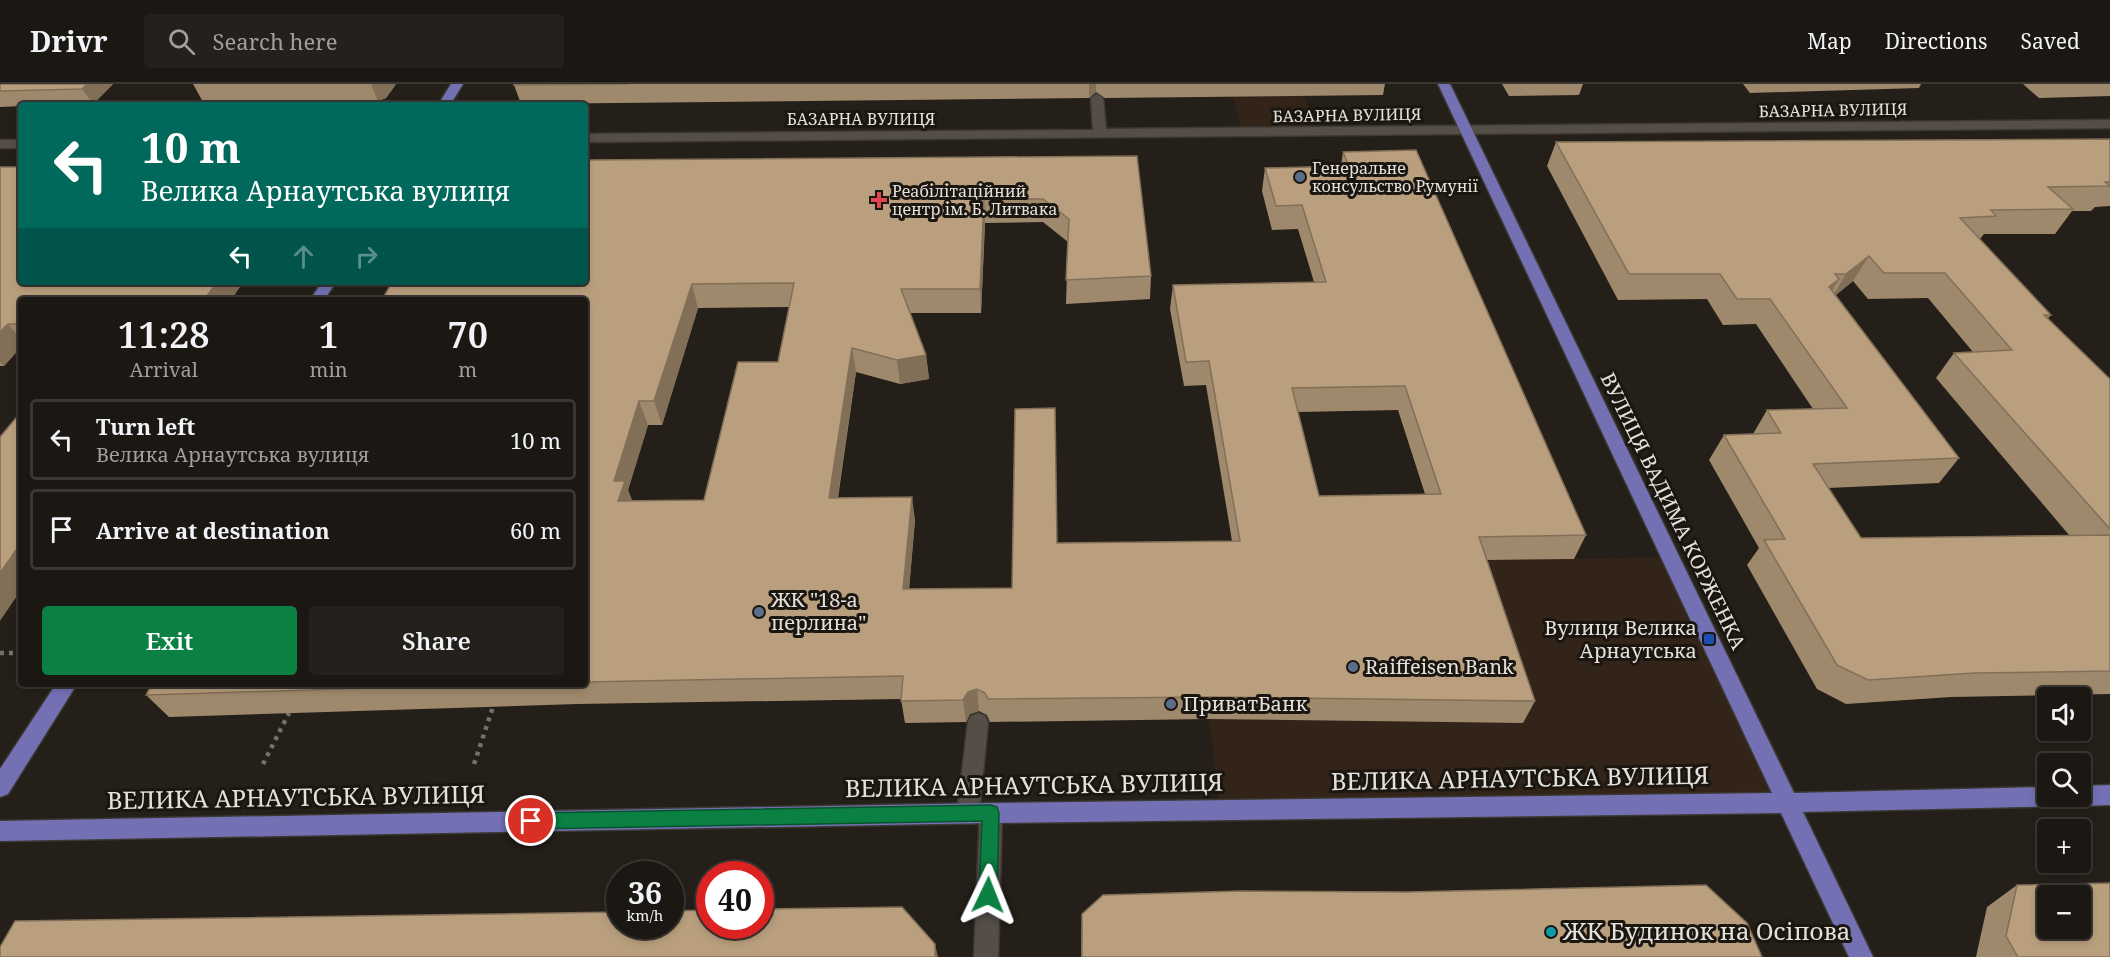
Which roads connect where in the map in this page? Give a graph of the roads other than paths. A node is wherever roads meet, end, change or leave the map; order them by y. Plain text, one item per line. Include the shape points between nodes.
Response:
1 (458, 84) edge
2 (1444, 84) edge
3 (1097, 98) dead end
4 (446, 102) edge
5 (2110, 124) edge
6 (1466, 131) junction
7 (1100, 134) junction
8 (588, 138) edge
9 (0, 144) edge
10 (18, 144) edge
11 (65, 687) edge
12 (978, 722) edge
13 (0, 787) edge
14 (2110, 795) edge
15 (2091, 796) edge
16 (2037, 797) edge
17 (1788, 803) junction
18 (991, 813) junction
19 (968, 814) junction
20 (0, 831) edge
21 (986, 957) edge
22 (1861, 957) edge

1 - 4 main road
2 - 6 main road, ВУЛИЦЯ ВАДИМА КОРЖЕНКА
3 - 7 street
5 - 6 street, БАЗАРНА ВУЛИЦЯ
6 - 7 street, БАЗАРНА ВУЛИЦЯ
6 - 17 main road, ВУЛИЦЯ ВАДИМА КОРЖЕНКА
7 - 8 street, БАЗАРНА ВУЛИЦЯ
9 - 10 street
11 - 13 main road
12 - 19 street
14 - 15 main road
16 - 17 main road, ВЕЛИКА АРНАУТСЬКА ВУЛИЦЯ
17 - 18 main road, ВЕЛИКА АРНАУТСЬКА ВУЛИЦЯ
17 - 22 main road, ВУЛИЦЯ ВАДИМА КОРЖЕНКА
18 - 19 main road, ВЕЛИКА АРНАУТСЬКА ВУЛИЦЯ
18 - 21 street
19 - 20 main road, ВЕЛИКА АРНАУТСЬКА ВУЛИЦЯ

